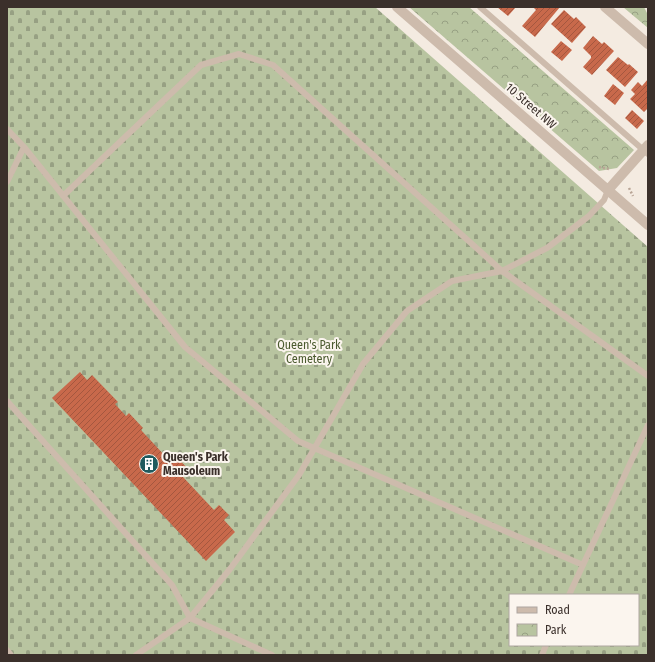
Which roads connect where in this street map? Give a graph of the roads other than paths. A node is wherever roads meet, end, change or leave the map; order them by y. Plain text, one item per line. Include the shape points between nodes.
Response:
1 (397, 7) edge
2 (480, 7) edge
3 (605, 7) edge
4 (648, 44) edge
5 (7, 130) edge
6 (24, 147) junction
7 (647, 150) edge
8 (7, 182) edge
9 (608, 190) junction
10 (63, 196) junction
11 (648, 225) edge
12 (502, 271) junction
13 (648, 376) edge
14 (7, 401) edge
15 (648, 425) edge
16 (314, 448) junction
17 (583, 565) junction
18 (569, 594) edge
19 (190, 618) junction
20 (7, 650) edge
21 (12, 655) edge
22 (136, 655) edge
23 (272, 655) edge

1 - 9 street, 10 Street NW
2 - 7 lane
3 - 4 street
5 - 6 lane
6 - 8 lane
6 - 10 lane
7 - 9 street
9 - 11 street, 10 Street NW
9 - 12 lane via 604,200 566,234 547,248
10 - 12 lane via 201,65 239,54 273,64
10 - 16 lane via 185,347 298,441
12 - 13 lane
12 - 16 lane via 452,281 408,311 363,364
14 - 19 lane via 172,585
15 - 17 lane
16 - 17 lane
16 - 19 lane via 300,475
17 - 18 lane
19 - 22 lane
19 - 23 lane
20 - 21 lane

